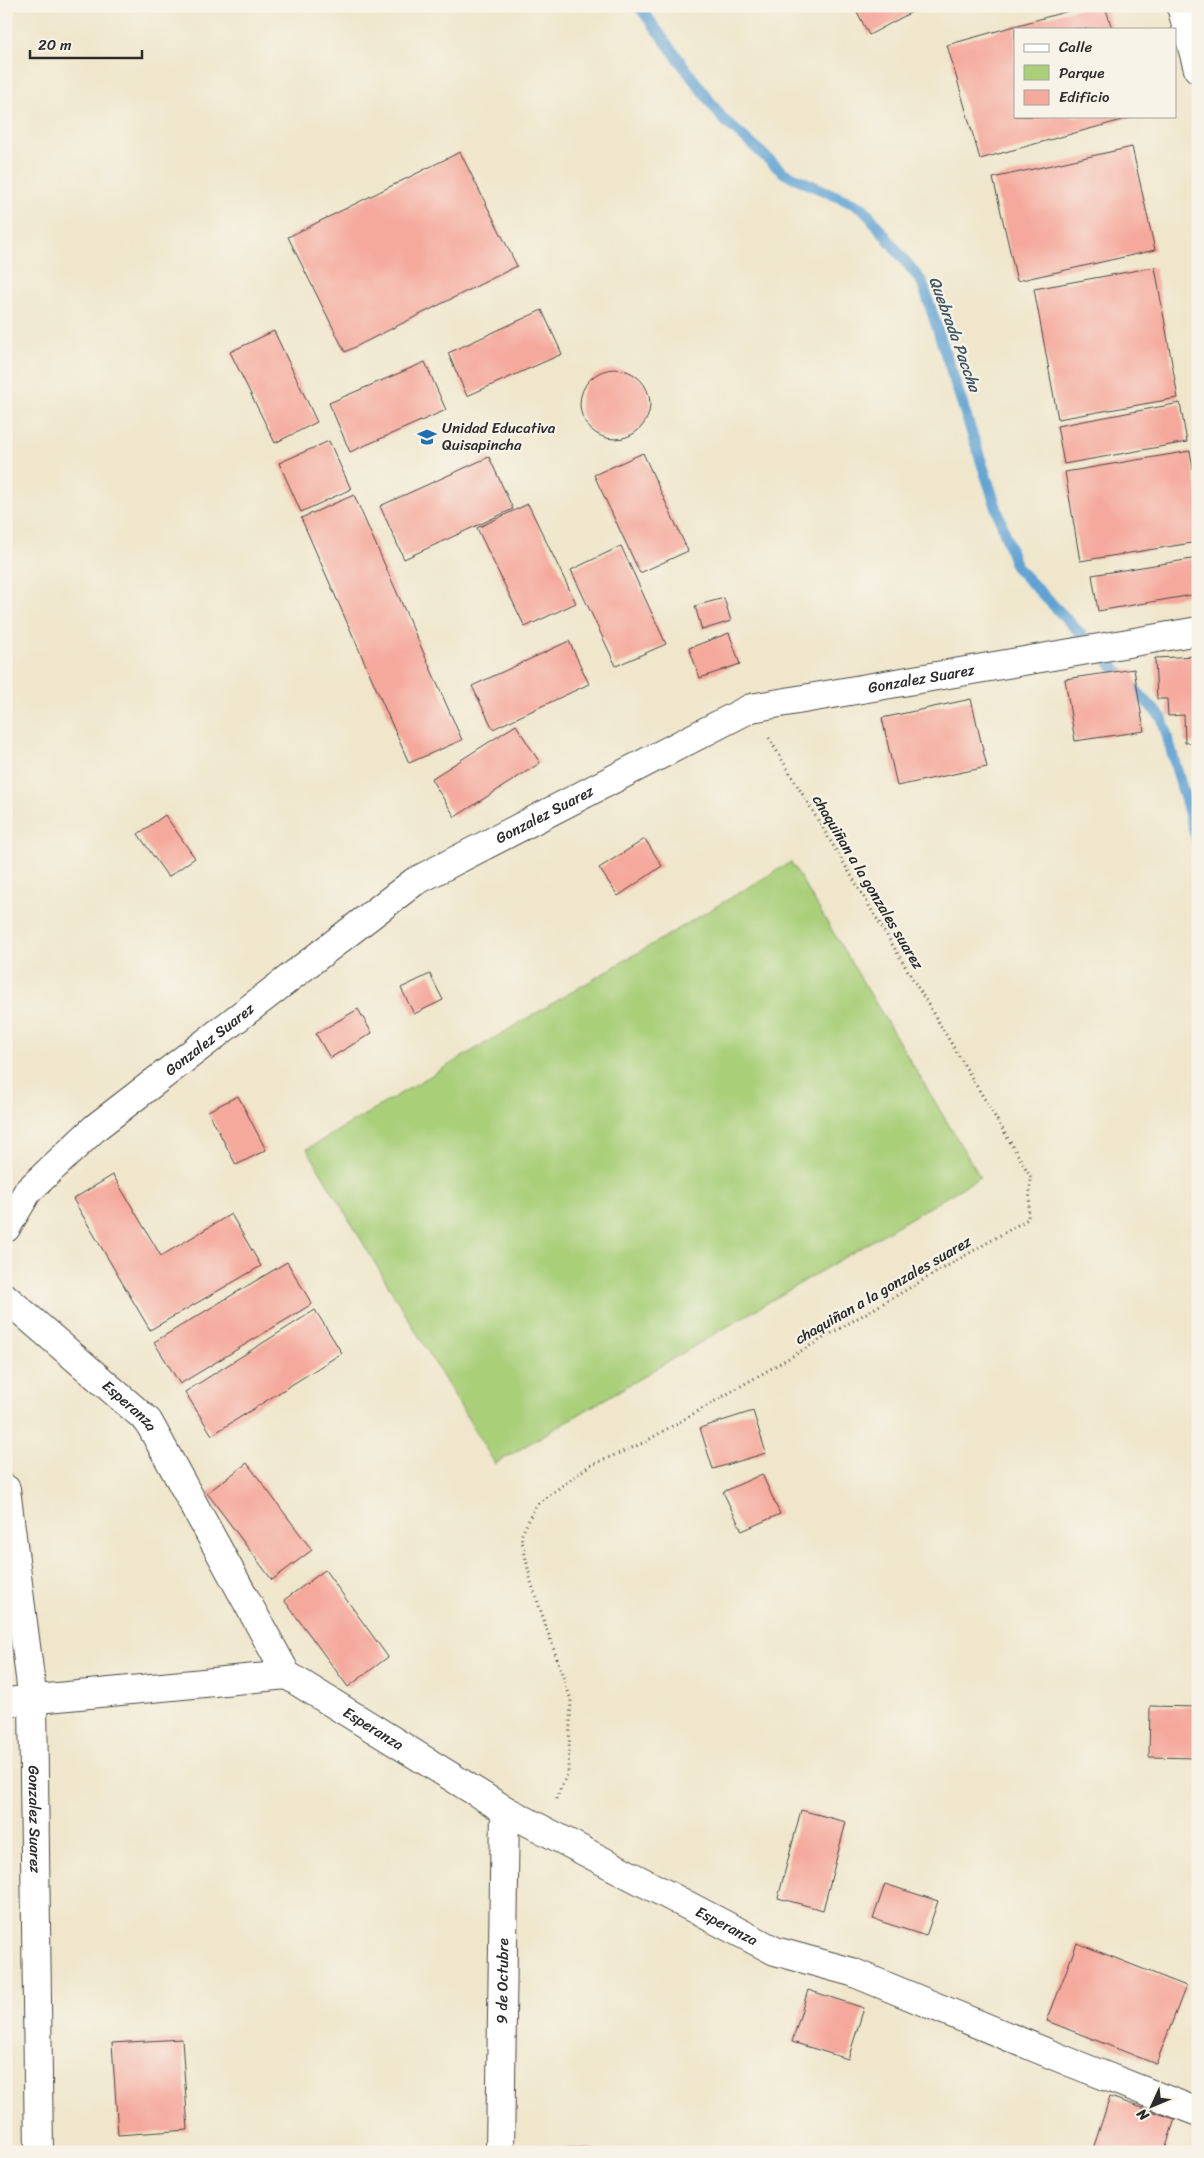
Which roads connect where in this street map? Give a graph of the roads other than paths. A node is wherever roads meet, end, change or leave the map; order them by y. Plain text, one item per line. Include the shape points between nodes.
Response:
1 (1181, 6) edge
2 (1198, 69) edge
3 (1198, 631) edge
4 (6, 1228) edge
5 (6, 1298) edge
6 (6, 1489) edge
7 (287, 1675) junction
8 (33, 1701) junction
9 (6, 1702) edge
10 (505, 1810) junction
11 (1198, 2112) edge
12 (39, 2152) edge
13 (500, 2152) edge

1 - 2 street
3 - 4 street, Gonzalez Suarez via 751,708 414,882 96,1127 28,1191
5 - 7 street, Esperanza via 148,1421
6 - 8 street, Gonzalez Suarez
7 - 8 street
7 - 10 street, Esperanza
8 - 9 street
8 - 12 street, Gonzalez Suarez
10 - 11 street, Esperanza via 775,1951 852,1972
10 - 13 street, 9 de Octubre

